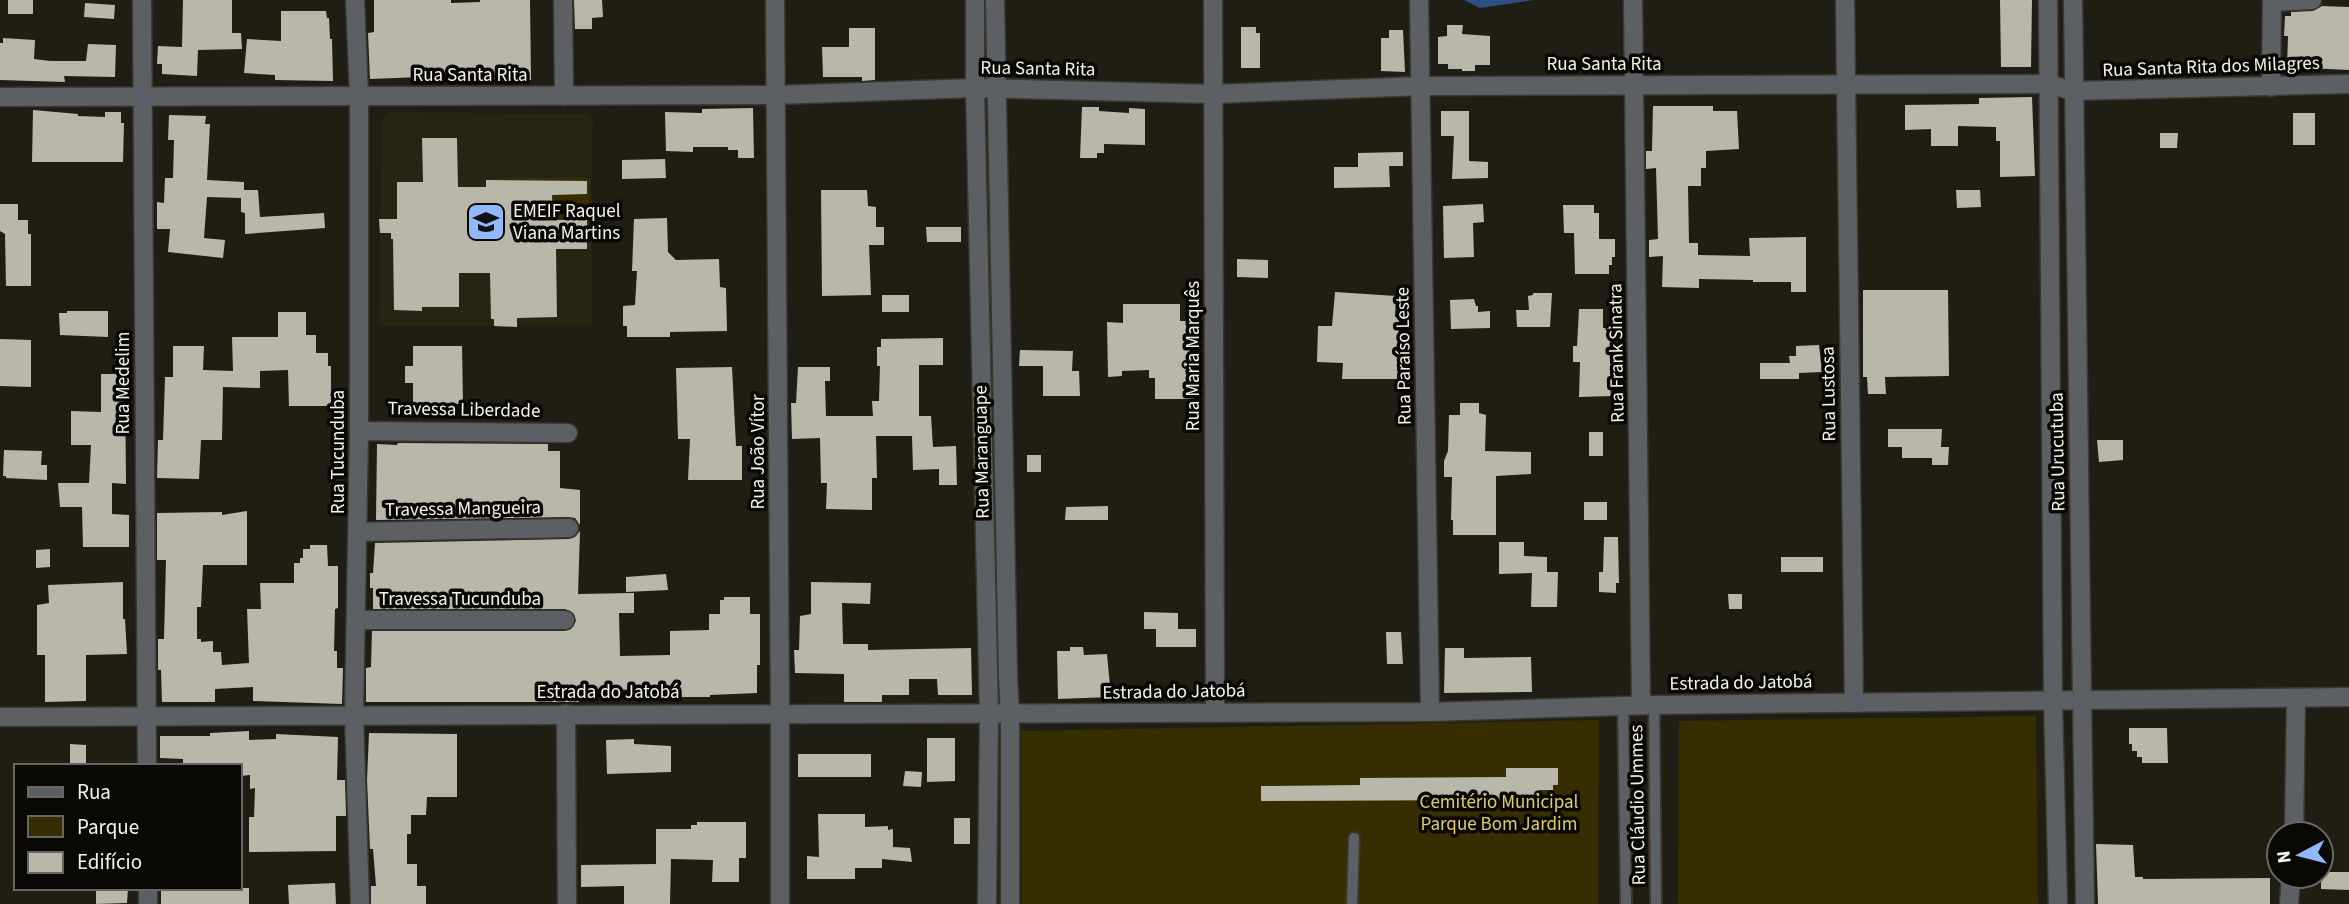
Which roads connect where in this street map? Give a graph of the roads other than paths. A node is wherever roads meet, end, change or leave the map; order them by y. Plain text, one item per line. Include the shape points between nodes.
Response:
1 (142, 0) edge
2 (355, 0) edge
3 (563, 0) edge
4 (775, 0) edge
5 (975, 0) edge
6 (995, 0) edge
7 (1213, 0) edge
8 (1419, 0) edge
9 (1633, 0) edge
10 (1845, 0) edge
11 (2048, 0) edge
12 (2073, 0) edge
13 (2312, 0) edge
14 (2272, 1) edge
15 (1635, 84) junction
16 (2048, 84) junction
17 (2349, 84) edge
18 (1422, 86) junction
19 (1846, 86) junction
20 (2271, 86) junction
21 (975, 88) junction
22 (996, 89) junction
23 (2073, 91) junction
24 (1213, 94) junction
25 (359, 95) junction
26 (776, 95) junction
27 (564, 96) junction
28 (0, 97) edge
29 (143, 97) junction
30 (359, 431) junction
31 (568, 433) dead end
32 (569, 528) dead end
33 (358, 532) junction
34 (356, 620) junction
35 (565, 620) dead end
36 (2349, 697) edge
37 (2296, 698) junction
38 (2082, 699) junction
39 (2053, 700) junction
40 (1854, 703) junction
41 (1639, 705) junction
42 (1215, 712) junction
43 (1430, 712) junction
44 (780, 713) junction
45 (354, 714) junction
46 (566, 714) junction
47 (989, 714) junction
48 (146, 715) junction
49 (1010, 715) junction
50 (0, 717) edge
51 (147, 764) edge
52 (2294, 820) edge
53 (1354, 838) dead end
54 (360, 904) edge
55 (567, 904) edge
56 (780, 904) edge
57 (987, 904) edge
58 (1010, 904) edge
59 (1352, 904) edge
60 (1626, 904) edge
61 (1656, 904) edge
62 (2058, 904) edge
63 (2085, 904) edge

1 - 29 street, Rua Medelim
2 - 25 street, Rua Tucunduba
3 - 27 street
4 - 26 street, Rua João Vítor
5 - 21 street, Rua Maranguape
6 - 22 street, Rua Maranguape
7 - 24 street, Rua Maria Marquês
8 - 18 street, Rua Paraíso Leste
9 - 15 street, Rua Frank Sinatra
10 - 19 street, Rua Lustosa
11 - 16 street, Rua Urucutuba
12 - 23 street, Rua Urucutuba
13 - 14 street
14 - 20 street
15 - 18 street, Rua Santa Rita
15 - 19 street, Rua Santa Rita
15 - 41 street, Rua Frank Sinatra
16 - 19 street, Rua Santa Rita
16 - 23 street, Rua Santa Rita
16 - 39 street, Rua Urucutuba
17 - 20 street, Rua Santa Rita dos Milagres
18 - 24 street, Rua Santa Rita
18 - 43 street, Rua Paraíso Leste
19 - 40 street, Rua Lustosa
20 - 23 street, Rua Santa Rita dos Milagres
21 - 22 street, Rua Santa Rita
21 - 26 street, Rua Santa Rita
21 - 47 street, Rua Maranguape
22 - 24 street, Rua Santa Rita
22 - 49 street, Rua Maranguape
23 - 38 street, Rua Urucutuba
24 - 42 street, Rua Maria Marquês
25 - 27 street, Rua Santa Rita
25 - 29 street, Rua Santa Rita
25 - 30 street, Rua Tucunduba
26 - 27 street, Rua Santa Rita
26 - 44 street, Rua João Vítor
28 - 29 street, Rua Santa Rita
29 - 48 street, Rua Medelim
30 - 31 street, Travessa Liberdade
30 - 33 street, Rua Tucunduba
32 - 33 street, Travessa Mangueira
33 - 34 street, Rua Tucunduba
34 - 35 street, Travessa Tucunduba
34 - 45 street, Rua Tucunduba
36 - 37 street, Estrada do Jatobá
37 - 38 street, Estrada do Jatobá
37 - 52 street
38 - 39 street, Estrada do Jatobá
38 - 63 street, Rua Urucutuba
39 - 40 street, Estrada do Jatobá
39 - 62 street, Rua Urucutuba
40 - 41 street, Estrada do Jatobá
41 - 43 street, Estrada do Jatobá
41 - 60 lane, Rua Cláudio Ummes
41 - 61 lane, Rua Cláudio Ummes
42 - 43 street, Estrada do Jatobá
42 - 49 street, Estrada do Jatobá
44 - 46 street, Estrada do Jatobá
44 - 47 street, Estrada do Jatobá
44 - 56 street, Rua João Vítor
45 - 46 street, Estrada do Jatobá
45 - 48 street, Estrada do Jatobá
45 - 54 street, Rua Tucunduba
46 - 55 street
47 - 49 street, Estrada do Jatobá
47 - 57 street, Rua Maranguape
48 - 50 street, Estrada do Jatobá
48 - 51 street, Rua Medelim
49 - 58 street, Rua Maranguape
53 - 59 lane

